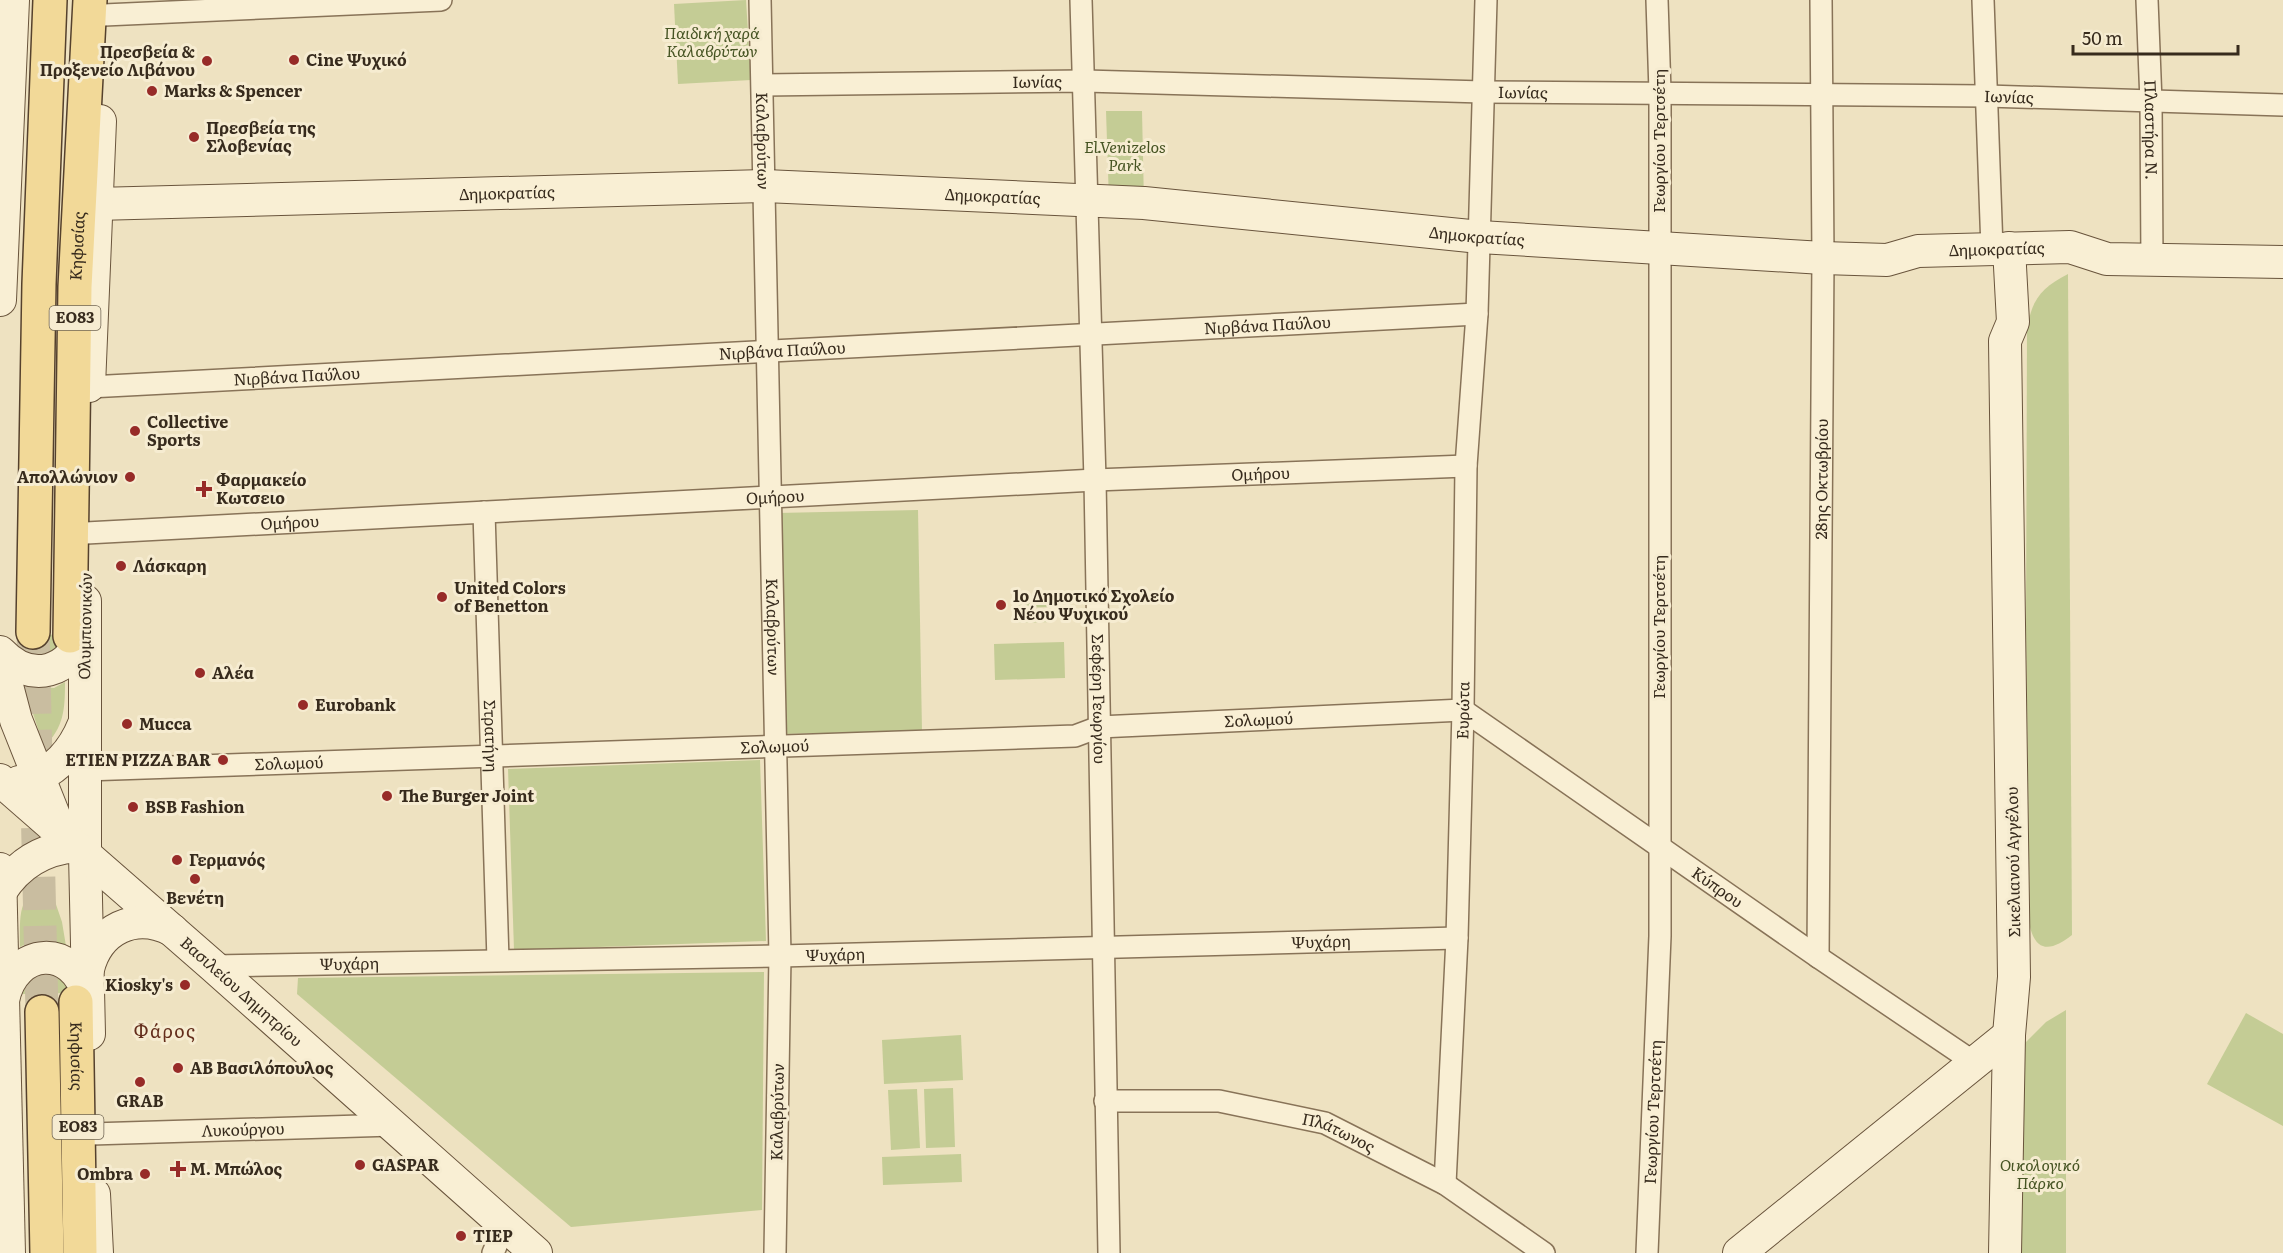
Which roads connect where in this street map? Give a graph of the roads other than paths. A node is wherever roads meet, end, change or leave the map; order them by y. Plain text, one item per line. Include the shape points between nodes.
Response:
1 (13, 0) edge
2 (50, 0) edge
3 (441, 0) edge
4 (760, 0) edge
5 (1081, 0) edge
6 (1485, 0) edge
7 (1657, 0) edge
8 (1821, 0) edge
9 (1983, 0) edge
10 (2147, 0) edge
11 (100, 5) edge
12 (1084, 81) junction
13 (763, 85) junction
14 (1483, 92) junction
15 (1660, 92) junction
16 (1823, 96) junction
17 (1987, 96) junction
18 (2151, 102) junction
19 (2283, 105) edge
20 (765, 186) junction
21 (1086, 200) junction
22 (96, 204) junction
23 (1480, 237) junction
24 (1659, 249) junction
25 (1823, 258) junction
26 (2001, 259) junction
27 (2152, 262) junction
28 (2283, 262) edge
29 (0, 300) edge
30 (1477, 314) junction
31 (1089, 336) junction
32 (768, 352) junction
33 (89, 387) junction
34 (1466, 466) junction
35 (1095, 480) junction
36 (771, 498) junction
37 (484, 513) junction
38 (86, 533) junction
39 (33, 632) tunnel mouth
40 (77, 633) junction
41 (0, 652) edge
42 (0, 659) edge
43 (1463, 710) junction
44 (84, 724) junction
45 (1099, 727) junction
46 (776, 747) junction
47 (491, 756) junction
48 (85, 770) junction
49 (38, 776) junction
50 (2, 782) edge
51 (74, 845) junction
52 (1660, 847) junction
53 (1, 880) edge
54 (173, 931) junction
55 (1457, 939) junction
56 (1102, 949) junction
57 (780, 956) junction
58 (1818, 957) junction
59 (498, 960) junction
60 (213, 966) junction
61 (84, 990) junction
62 (3, 1000) junction
63 (42, 1012) tunnel mouth
64 (2009, 1035) junction
65 (1975, 1063) junction
66 (1105, 1101) junction
67 (393, 1125) junction
68 (91, 1134) junction
69 (1445, 1184) junction
70 (501, 1241) edge
71 (9, 1253) edge
72 (47, 1253) edge
73 (80, 1253) edge
74 (97, 1253) edge
75 (536, 1253) edge
76 (775, 1253) edge
77 (1109, 1253) edge
78 (1544, 1253) edge
79 (1647, 1253) edge
80 (1739, 1253) edge
81 (2006, 1253) edge

1 - 29 street
2 - 39 main road, ΕΟ83 via 39,285
3 - 11 street
4 - 13 street, Καλαβρύτων
5 - 12 street, Σεφέρη Γεωργίου
6 - 14 street, Ευρώτα
7 - 15 street, Γεωργίου Τερτσέτη
8 - 16 street, 28ης Οκτωβρίου
9 - 17 street
10 - 18 street, Πλαστήρα Ν.
11 - 22 street, Ολυμπιονικών
11 - 40 main road, Κηφισίας / ΕΟ83 via 75,286
12 - 13 street, Ιωνίας
12 - 14 street, Ιωνίας
12 - 21 street, Σεφέρη Γεωργίου
13 - 20 street, Καλαβρύτων
14 - 15 street, Ιωνίας
14 - 23 street, Ευρώτα
15 - 16 street, Ιωνίας
15 - 24 street, Γεωργίου Τερτσέτη
16 - 17 street, Ιωνίας
16 - 25 street, 28ης Οκτωβρίου
17 - 18 street, Ιωνίας
17 - 26 street
18 - 19 street, Ιωνίας
18 - 27 street, Πλαστήρα Ν.
20 - 21 street, Δημοκρατίας
20 - 22 street, Δημοκρατίας
20 - 32 street, Καλαβρύτων
21 - 23 street, Δημοκρατίας
21 - 31 street, Σεφέρη Γεωργίου
22 - 33 street, Ολυμπιονικών
23 - 24 street, Δημοκρατίας
23 - 30 street, Ευρώτα
24 - 25 street, Δημοκρατίας
24 - 52 street, Γεωργίου Τερτσέτη
25 - 26 street, Δημοκρατίας via 1887,260 1918,271
25 - 58 street, 28ης Οκτωβρίου
26 - 27 street, Δημοκρατίας via 2070,268 2107,259
26 - 64 street, Σικελιανού Αγγέλου via 2013,322 2005,341 2014,977
27 - 28 street, Δημοκρατίας
30 - 31 street, Νιρβάνα Παύλου
30 - 34 street, Ευρώτα
31 - 32 street, Νιρβάνα Παύλου
31 - 35 street, Σεφέρη Γεωργίου
32 - 33 street, Νιρβάνα Παύλου
32 - 36 street, Καλαβρύτων
33 - 38 street, Ολυμπιονικών
34 - 35 street, Ομήρου
34 - 43 street, Ευρώτα
35 - 36 street, Ομήρου
35 - 45 street, Σεφέρη Γεωργίου
36 - 37 street, Ομήρου
36 - 46 street, Καλαβρύτων
37 - 38 street, Ομήρου
37 - 47 street, Στρατήγη
38 - 40 street, Ολυμπιονικών
40 - 41 street via 79,646 69,660 55,669 21,668
40 - 44 street, Ολυμπιονικών
42 - 49 street via 16,720
43 - 45 street, Σολωμού
43 - 52 street, Κύπρου
43 - 55 street, Ευρώτα
44 - 48 street, Ολυμπιονικών
44 - 49 street via 73,747 51,770
45 - 46 street, Σολωμού via 1075,736
45 - 56 street, Σεφέρη Γεωργίου
46 - 47 street, Σολωμού
46 - 57 street, Καλαβρύτων
47 - 48 street, Σολωμού
47 - 59 street, Στρατήγη
48 - 51 street, Ολυμπιονικών
49 - 50 street
49 - 51 street
50 - 51 street, Βασιλείου Δημητρίου
51 - 53 street via 45,852
51 - 54 street, Βασιλείου Δημητρίου
51 - 61 street, Ολυμπιονικών
52 - 58 street, Κύπρου
52 - 79 street, Γεωργίου Τερτσέτη
53 - 62 street
54 - 60 street, Βασιλείου Δημητρίου
54 - 61 street via 150,922 119,927 96,948
55 - 56 street, Ψυχάρη
55 - 69 street, Ευρώτα
56 - 57 street, Ψυχάρη
56 - 66 street, Σεφέρη Γεωργίου
57 - 59 street, Ψυχάρη
57 - 76 street, Καλαβρύτων
58 - 65 street, Κύπρου
59 - 60 street, Ψυχάρη
60 - 67 street, Βασιλείου Δημητρίου
61 - 62 street via 84,981 74,969 44,958 16,971
61 - 68 street, Ολυμπιονικών
61 - 73 main road, Κηφισίας / ΕΟ83
62 - 71 street
63 - 72 main road, Κηφισίας / ΕΟ83
64 - 65 street
64 - 81 street, Σικελιανού Αγγέλου
65 - 80 street
66 - 69 street, Πλάτωνος via 1219,1101 1325,1124
66 - 77 street, Σεφέρη Γεωργίου
67 - 68 street, Λυκούργου
67 - 70 street, Βασιλείου Δημητρίου
68 - 74 street, Ολυμπιονικών
69 - 78 street, Πλάτωνος
70 - 75 street, Βασιλείου Δημητρίου

